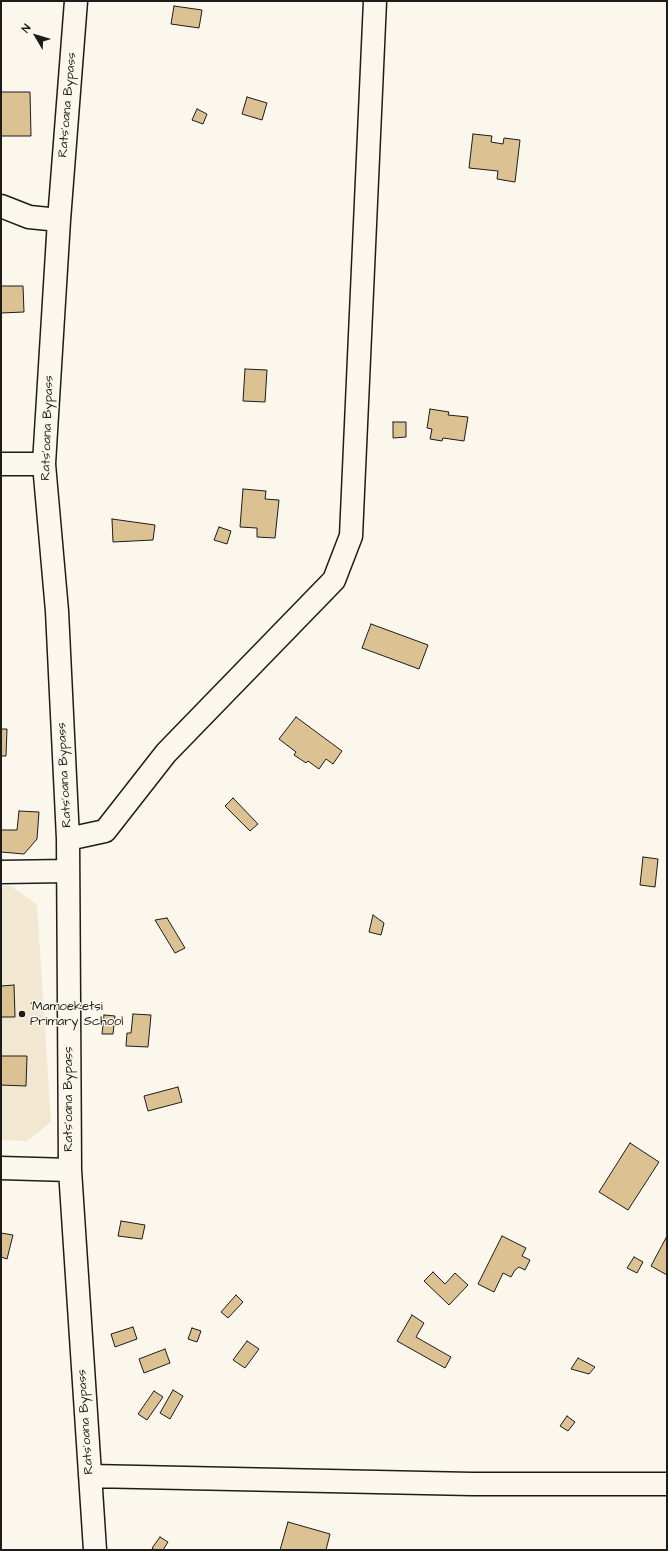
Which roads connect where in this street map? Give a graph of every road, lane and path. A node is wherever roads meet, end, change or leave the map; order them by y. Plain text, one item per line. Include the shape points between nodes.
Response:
1 (76, 1) edge
2 (375, 1) edge
3 (1, 206) edge
4 (59, 220) junction
5 (1, 464) edge
6 (44, 464) junction
7 (68, 839) junction
8 (68, 871) junction
9 (1, 872) edge
10 (1, 1168) edge
11 (70, 1170) junction
12 (90, 1476) junction
13 (667, 1484) edge
14 (94, 1550) edge

1 - 4 street, Rats'oana Bypass
2 - 7 street via 351,536 334,580 166,753 104,831
3 - 4 street via 29,217
4 - 6 street, Rats'oana Bypass
5 - 6 street
6 - 7 street, Rats'oana Bypass via 57,611
7 - 8 street, Rats'oana Bypass
8 - 9 street
8 - 11 street, Rats'oana Bypass
10 - 11 street
11 - 12 street, Rats'oana Bypass
12 - 13 street via 464,1484
12 - 14 street, Rats'oana Bypass

